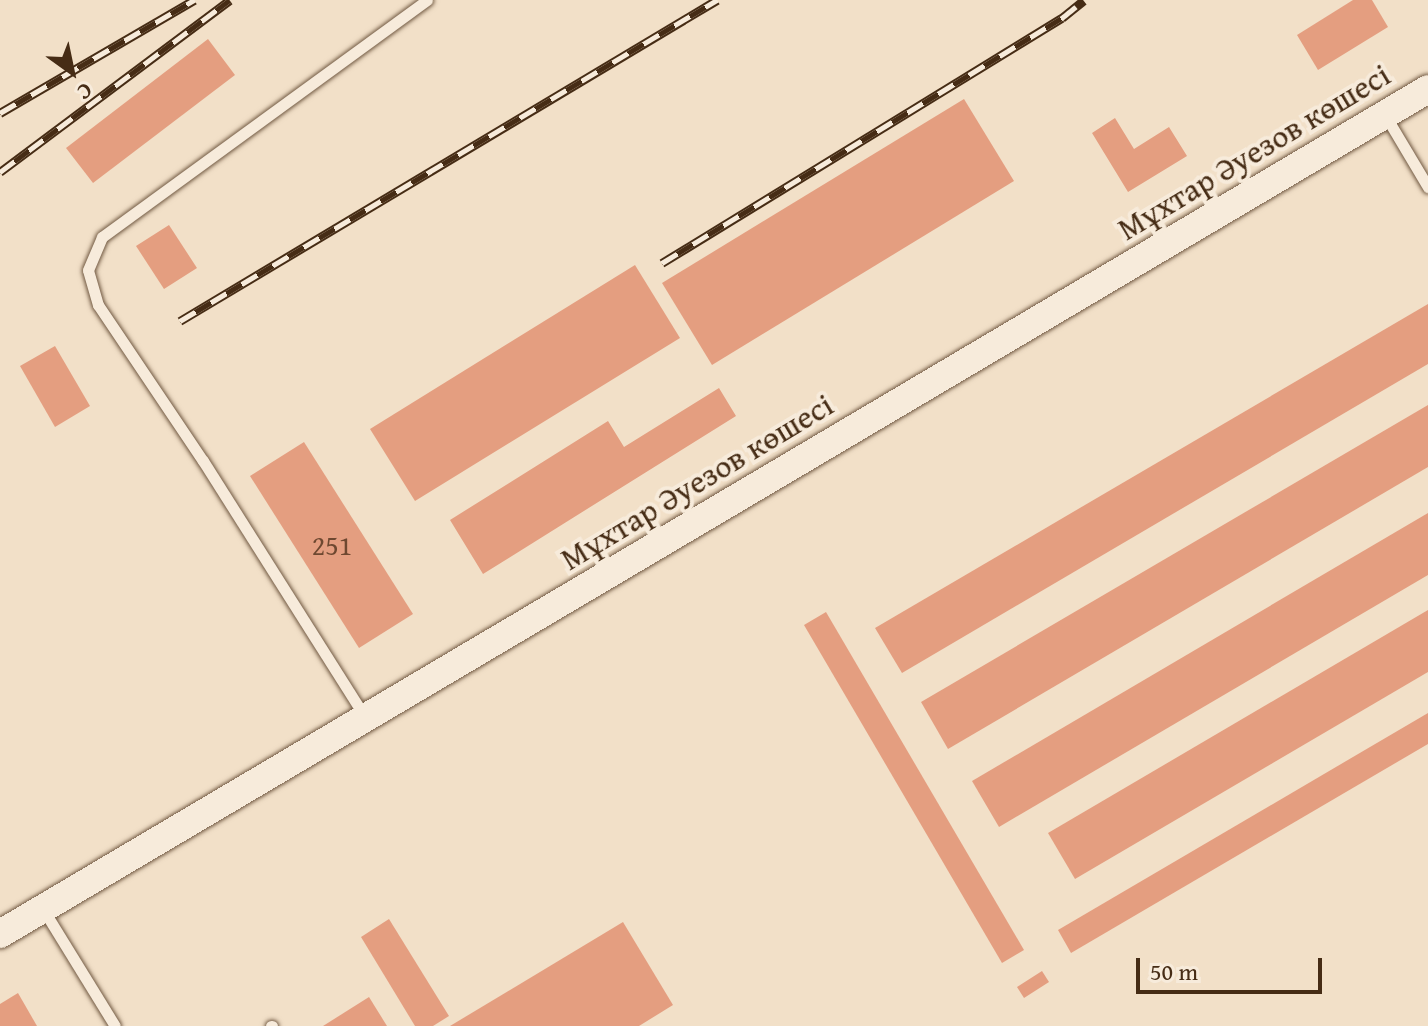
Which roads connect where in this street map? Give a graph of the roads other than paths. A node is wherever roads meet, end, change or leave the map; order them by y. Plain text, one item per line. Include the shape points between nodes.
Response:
1 (427, 0) edge
2 (1428, 89) edge
3 (1385, 114) junction
4 (1428, 187) edge
5 (365, 717) junction
6 (43, 909) junction
7 (0, 934) edge
8 (115, 1026) edge

1 - 5 lane via 102,237 88,270 98,305
2 - 3 street, Мұхтар Әуезов көшесі
3 - 4 lane
3 - 5 street, Мұхтар Әуезов көшесі
5 - 6 street, Мұхтар Әуезов көшесі
6 - 7 street, Мұхтар Әуезов көшесі
6 - 8 lane

